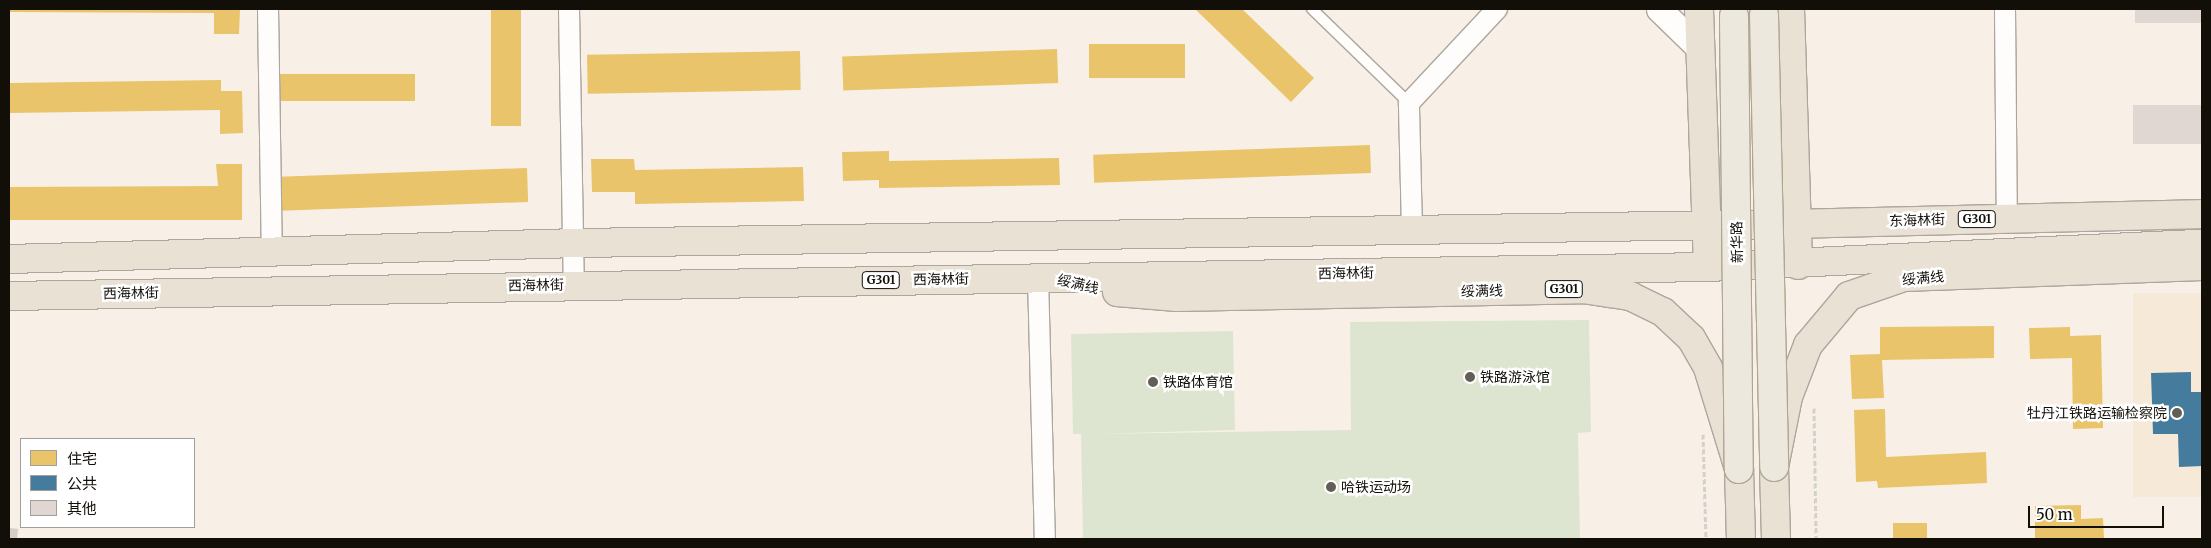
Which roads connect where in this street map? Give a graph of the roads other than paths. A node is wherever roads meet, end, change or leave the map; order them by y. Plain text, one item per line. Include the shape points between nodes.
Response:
1 (268, 9) edge
2 (569, 9) edge
3 (1312, 9) edge
4 (1497, 9) edge
5 (1659, 9) edge
6 (1700, 9) edge
7 (1790, 9) edge
8 (2005, 9) edge
9 (1764, 15) dead end
10 (1734, 16) dead end
11 (1699, 48) junction
12 (1409, 102) junction
13 (2202, 214) edge
14 (2007, 218) junction
15 (1795, 224) junction
16 (1706, 225) junction
17 (1412, 230) junction
18 (574, 243) junction
19 (2202, 244) edge
20 (272, 252) junction
21 (9, 259) edge
22 (1798, 265) junction
23 (2192, 266) edge
24 (1708, 267) junction
25 (1044, 277) junction
26 (574, 284) junction
27 (9, 296) edge
28 (1774, 467) junction
29 (1739, 469) junction
30 (1045, 539) edge
31 (1741, 539) edge
32 (1776, 539) edge

1 - 20 street
2 - 18 street
3 - 12 lane
4 - 12 street
5 - 11 street
6 - 11 highway
7 - 15 highway
8 - 14 street
9 - 28 main road, bridge
10 - 29 main road, 新华路, bridge
11 - 16 highway
12 - 17 street
13 - 14 highway, 东海林街 / G301
14 - 15 highway, 东海林街 / G301
15 - 16 highway, 东海林街 / G301
15 - 22 highway
16 - 17 highway, G301
16 - 24 highway
17 - 18 highway, G301
18 - 20 highway, G301
18 - 26 street
19 - 22 highway, G301
20 - 21 highway, G301
22 - 24 highway, 西海林街 / G301
23 - 28 highway, 绥满线, bridge via 1904,277 1849,296 1808,345 1788,396
24 - 25 highway, 西海林街 / G301
25 - 26 highway, 西海林街 / G301
25 - 29 highway, 绥满线 / G301, bridge via 1123,293 1177,297 1583,289 1630,296 1663,312 1691,338 1718,393
25 - 30 street
26 - 27 highway, 西海林街 / G301
28 - 32 highway, 绥满线
29 - 31 highway, 绥满线 / G301

